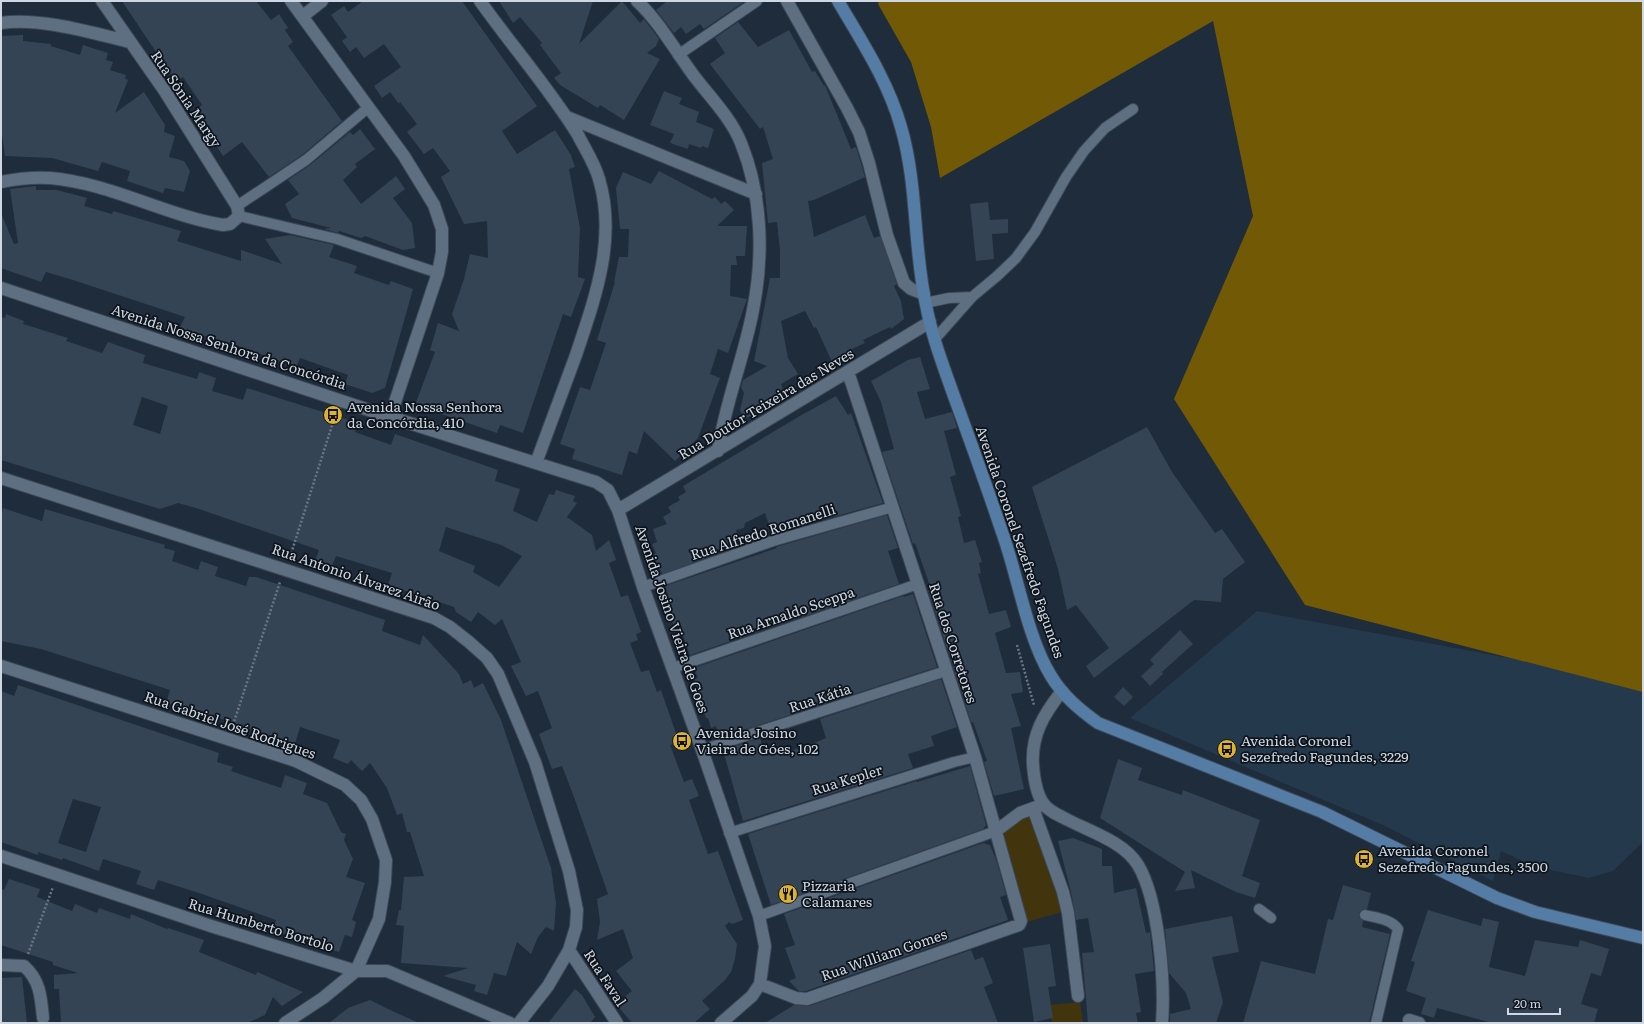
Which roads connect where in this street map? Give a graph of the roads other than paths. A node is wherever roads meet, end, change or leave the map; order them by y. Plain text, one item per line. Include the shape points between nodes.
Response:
1 (102, 1) edge
2 (291, 1) edge
3 (322, 1) edge
4 (480, 1) edge
5 (637, 1) edge
6 (757, 1) edge
7 (787, 1) edge
8 (838, 1) edge
9 (303, 16) junction
10 (1, 23) edge
11 (130, 42) junction
12 (678, 54) junction
13 (370, 107) junction
14 (1133, 109) dead end
15 (566, 117) junction
16 (1, 182) edge
17 (756, 194) junction
18 (238, 211) junction
19 (438, 273) junction
20 (1, 288) edge
21 (972, 297) junction
22 (924, 299) junction
23 (930, 322) junction
24 (934, 340) junction
25 (848, 372) junction
26 (390, 417) junction
27 (718, 451) junction
28 (536, 463) junction
29 (1, 478) edge
30 (893, 507) junction
31 (618, 510) junction
32 (918, 584) junction
33 (643, 587) junction
34 (1, 666) edge
35 (673, 668) junction
36 (946, 671) junction
37 (1062, 691) junction
38 (702, 750) junction
39 (975, 757) junction
40 (1038, 806) junction
41 (996, 830) junction
42 (730, 833) junction
43 (1, 856) edge
44 (1259, 909) dead end
45 (1365, 915) dead end
46 (759, 916) junction
47 (1271, 918) dead end
48 (1019, 925) joint
49 (1643, 938) edge
50 (569, 950) junction
51 (1, 965) edge
52 (356, 971) junction
53 (760, 984) junction
54 (1078, 996) dead end
55 (43, 1018) dead end
56 (285, 1023) edge
57 (510, 1023) edge
58 (519, 1023) edge
59 (616, 1023) edge
60 (721, 1023) edge
61 (1162, 1023) edge
62 (1376, 1023) edge

1 - 11 street, Rua Sônia Margy
2 - 9 street
3 - 9 street
4 - 15 street
5 - 12 street
6 - 12 lane
7 - 22 street via 860,132 877,201 904,284
8 - 22 main road, Avenida Coronel Sezefredo Fagundes via 885,83 901,127 912,177
9 - 13 street
10 - 11 street via 39,23
11 - 18 street, Rua Sônia Margy via 187,125
12 - 17 street via 724,114 741,142
13 - 18 lane via 306,160
13 - 19 street via 434,204 442,229 442,252
14 - 21 lane via 1105,128 1084,151 1035,232 1016,258
15 - 17 street
15 - 28 street via 585,147 599,178 605,209 606,237 601,276
16 - 18 street via 50,178 88,185 223,225 230,224
17 - 27 street via 760,226 754,309 722,425
18 - 19 lane via 337,239
19 - 26 street
20 - 26 street, Avenida Nossa Senhora da Concórdia
21 - 22 lane
21 - 24 lane
22 - 23 main road, Avenida Coronel Sezefredo Fagundes
23 - 24 main road, Avenida Coronel Sezefredo Fagundes
23 - 25 street, Rua Doutor Teixeira das Neves
24 - 37 main road, Avenida Coronel Sezefredo Fagundes via 1003,533 1039,650 1051,676
25 - 27 street, Rua Doutor Teixeira das Neves
25 - 30 street, Rua dos Corretores
26 - 28 street, Avenida Nossa Senhora da Concórdia
27 - 31 street, Rua Doutor Teixeira das Neves
28 - 31 street, Avenida Nossa Senhora da Concórdia via 596,482 608,490
29 - 50 street, Rua Antonio Álvarez Airão via 434,618 469,642 487,658 498,674 535,762 569,871 577,910 576,927
30 - 32 street, Rua dos Corretores
30 - 33 lane, Rua Alfredo Romanelli via 773,541
31 - 33 street, Avenida Josino Vieira de Goes
32 - 35 lane, Rua Arnaldo Sceppa
32 - 36 street, Rua dos Corretores
33 - 35 street, Avenida Josino Vieira de Goes
34 - 52 street, Rua Gabriel José Rodrigues via 230,739 296,762 345,785 360,800 372,819 381,839 386,860 379,919
35 - 38 street, Avenida Josino Vieira de Goes
36 - 38 lane, Rua Kátia
36 - 39 street, Rua dos Corretores
37 - 40 street via 1040,723 1032,755 1039,796
37 - 49 main road, Avenida Coronel Sezefredo Fagundes via 1078,708 1098,723 1322,812 1498,898 1535,912
38 - 42 street, Avenida Josino Vieira de Goes
39 - 41 street, Rua dos Corretores
39 - 42 lane, Rua Kepler
40 - 41 street via 1009,820
40 - 54 street via 1068,913
40 - 61 street via 1123,849 1138,866 1148,891 1155,920 1162,972
41 - 46 lane
41 - 48 street, Rua dos Corretores via 1022,917
42 - 46 street, Avenida Josino Vieira de Goes
43 - 52 street, Rua Humberto Bortolo
44 - 47 lane
45 - 62 lane via 1390,921 1398,929
46 - 53 street, Avenida Josino Vieira de Goes via 765,946
48 - 53 street, Rua William Gomes via 806,999 796,998
50 - 58 street, Rua Antonio Álvarez Airão via 548,986
50 - 59 street, Rua Faval
51 - 55 street via 24,966 32,973 37,982
52 - 56 street via 323,998
52 - 57 street, Rua Humberto Bortolo via 387,971
53 - 60 street via 752,996

